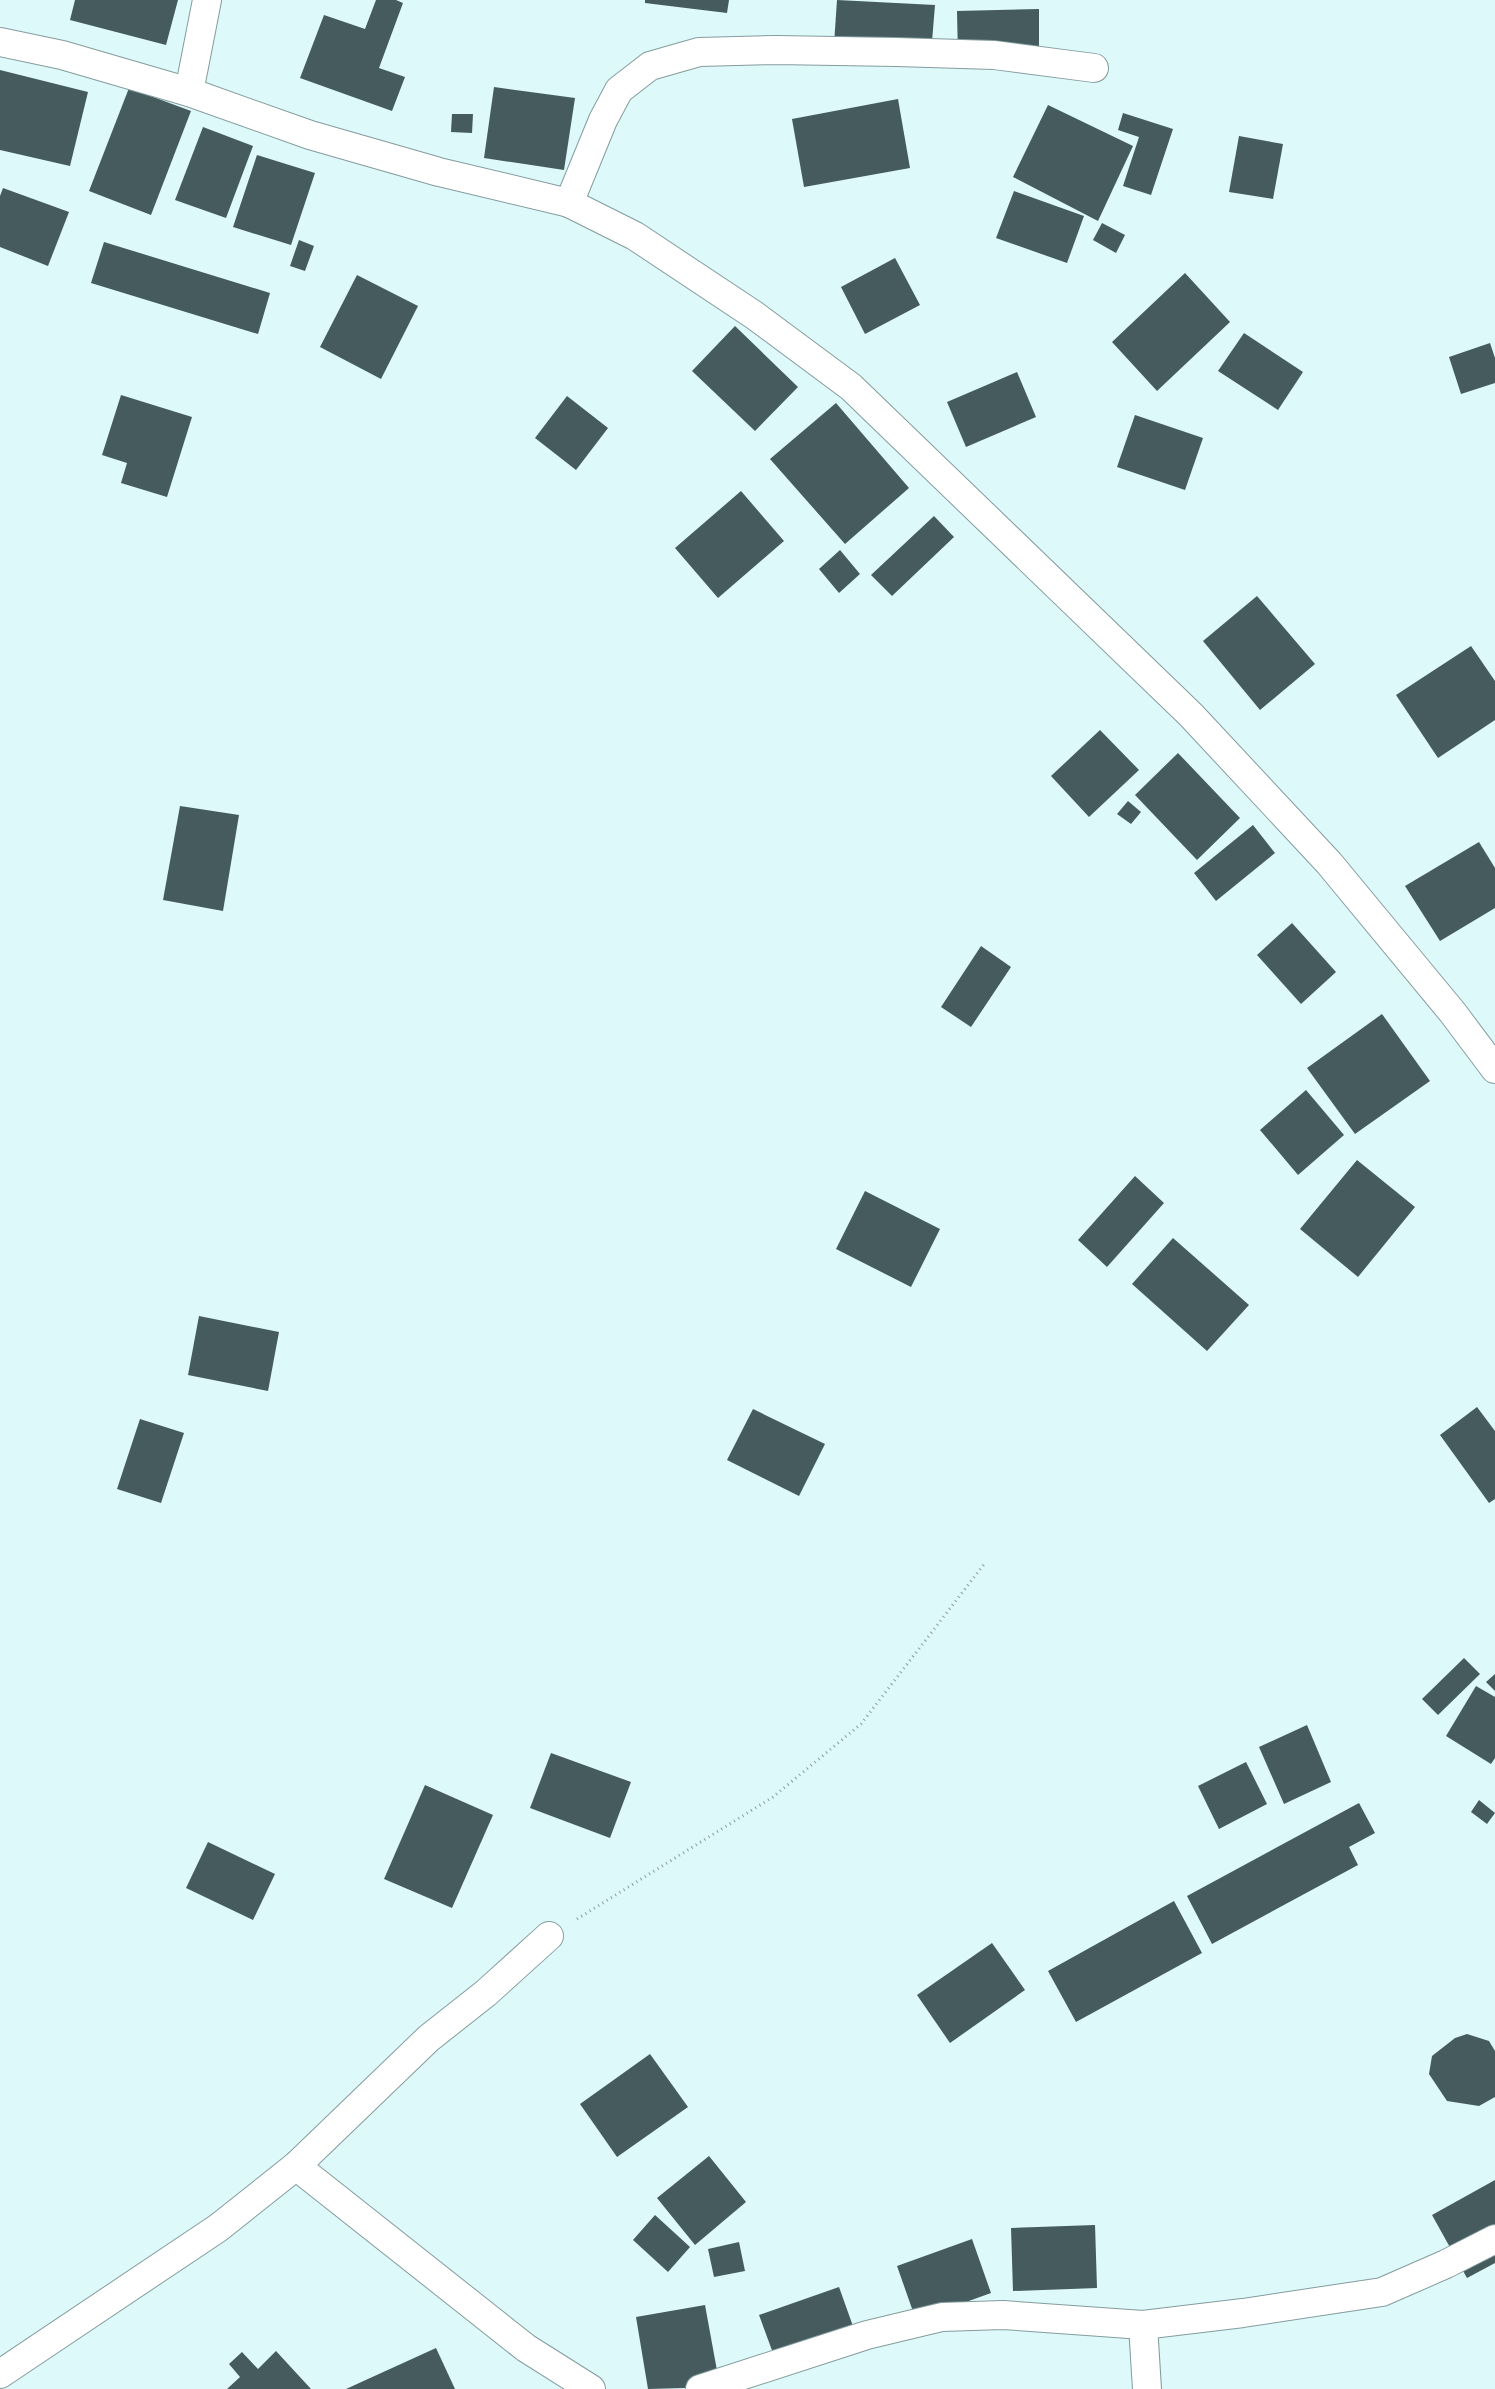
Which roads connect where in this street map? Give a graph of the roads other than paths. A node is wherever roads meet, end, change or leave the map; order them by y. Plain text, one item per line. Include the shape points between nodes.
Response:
1 (207, 0) edge
2 (0, 42) edge
3 (1094, 68) dead end
4 (189, 92) junction
5 (569, 203) junction
6 (1495, 1069) edge
7 (549, 1936) road end
8 (296, 2166) junction
9 (1495, 2239) edge
10 (1143, 2324) junction
11 (0, 2374) edge
12 (591, 2389) edge
13 (700, 2389) edge
14 (1147, 2389) edge

1 - 4 street
2 - 4 street via 62,55
3 - 5 street via 965,54 776,50 699,52 650,66 619,90
4 - 5 street via 310,135 439,172
5 - 6 street via 635,236 754,315 852,387 1191,714 1329,863
7 - 8 street via 486,1993 429,2038
8 - 11 street via 218,2228
8 - 12 street via 526,2348
9 - 10 street via 1382,2292 1243,2314
10 - 13 street via 1003,2315 942,2316 867,2335
10 - 14 street

